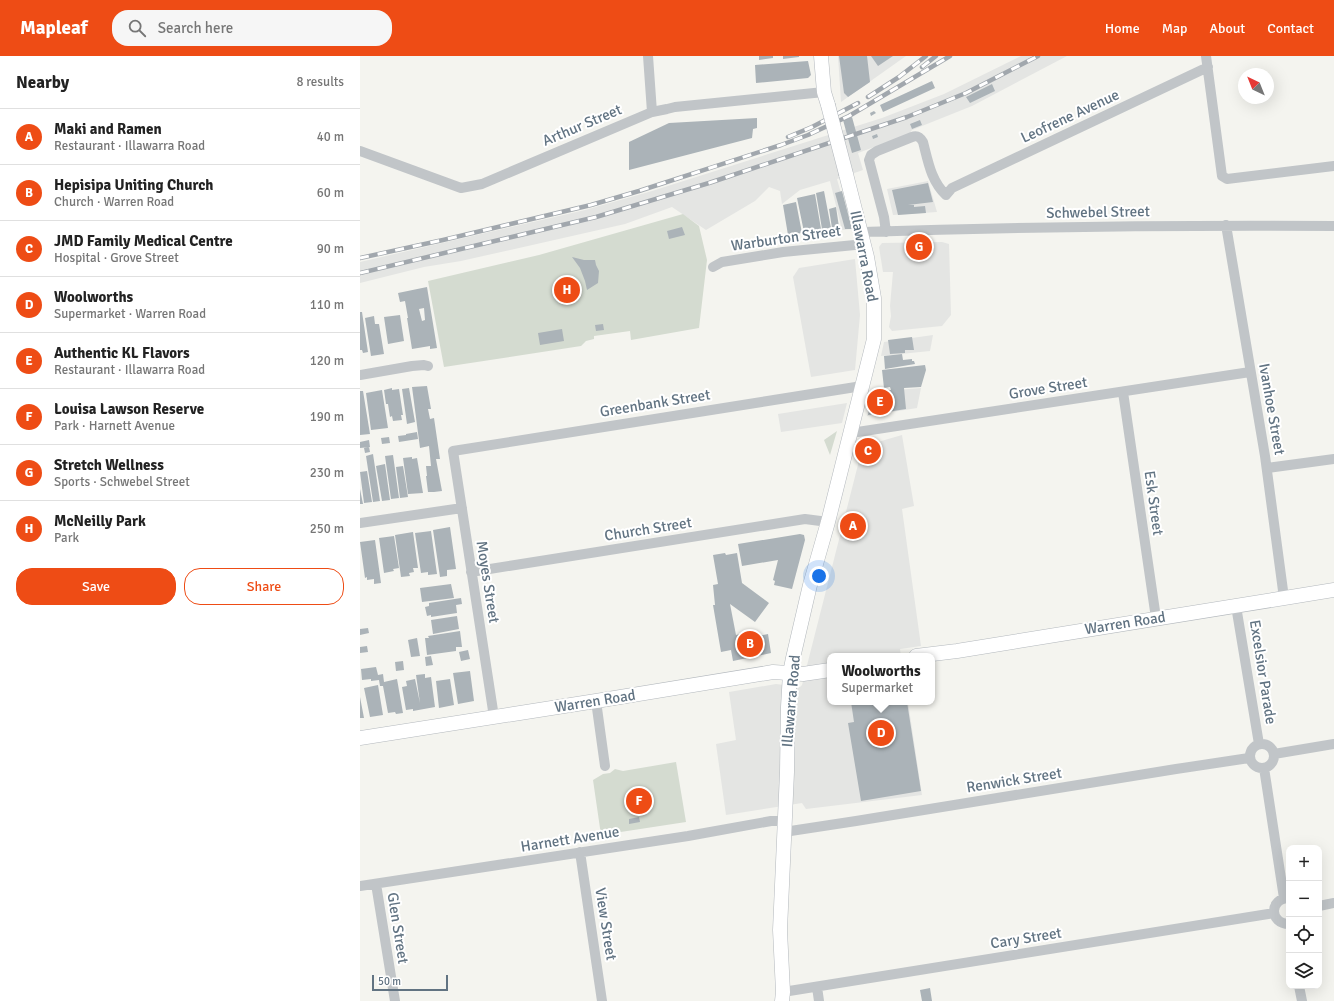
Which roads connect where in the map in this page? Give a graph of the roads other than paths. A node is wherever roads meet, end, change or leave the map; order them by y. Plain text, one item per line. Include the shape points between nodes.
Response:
1 (648, 56) edge
2 (821, 56) edge
3 (1206, 56) edge
4 (1208, 67) junction
5 (826, 99) junction
6 (652, 112) junction
7 (360, 151) edge
8 (1334, 166) edge
9 (1226, 225) junction
10 (1334, 226) edge
11 (886, 232) junction
12 (863, 238) junction
13 (713, 267) dead end
14 (428, 366) dead end
15 (1250, 372) junction
16 (360, 375) edge
17 (862, 386) junction
18 (1123, 392) junction
19 (850, 433) junction
20 (453, 451) joint
21 (1334, 459) edge
22 (1267, 468) junction
23 (462, 508) junction
24 (828, 522) junction
25 (360, 523) edge
26 (471, 572) junction
27 (1334, 590) edge
28 (1284, 598) junction
29 (1236, 606) junction
30 (1156, 618) junction
31 (935, 654) edge
32 (827, 670) edge
33 (790, 673) junction
34 (596, 701) junction
35 (494, 717) junction
36 (360, 738) edge
37 (1259, 744) junction
38 (1334, 744) edge
39 (1274, 754) junction
40 (1249, 758) junction
41 (605, 766) dead end
42 (1264, 768) junction
43 (784, 826) junction
44 (580, 852) junction
45 (376, 884) junction
46 (360, 886) edge
47 (1286, 892) edge
48 (1286, 898) edge
49 (1334, 904) edge
50 (1322, 906) edge
51 (1274, 913) junction
52 (1286, 924) edge
53 (817, 987) junction
54 (1300, 989) edge
55 (782, 996) edge
56 (395, 1001) edge
57 (602, 1001) edge
58 (820, 1001) edge
59 (1302, 1001) edge

1 - 6 street
2 - 5 main road, Illawarra Road
3 - 4 street
4 - 8 street via 1222,176 1227,179
4 - 11 street, Leofrene Avenue via 952,188 946,195 934,181 923,142 919,137 912,137 873,152 870,163
5 - 6 street, Arthur Street via 675,107
5 - 12 main road, Illawarra Road, bridge
6 - 7 street, Arthur Street via 482,184 461,188
9 - 10 street, Schwebel Street
9 - 11 street, Schwebel Street
9 - 15 street, Ivanhoe Street
11 - 12 street, Schwebel Street
12 - 13 street, Warburton Street via 722,262
12 - 17 main road, Illawarra Road via 874,298 874,339
14 - 16 street via 412,366
15 - 18 street, Grove Street
15 - 22 street, Ivanhoe Street
17 - 19 main road, Illawarra Road
17 - 20 street, Greenbank Street
18 - 19 street, Grove Street
18 - 30 street, Esk Street
19 - 24 main road, Illawarra Road
20 - 23 street, Moyes Street
21 - 22 street
22 - 28 street, Ivanhoe Street
23 - 25 street
23 - 26 street, Moyes Street
24 - 26 street, Church Street via 805,519
24 - 33 main road, Illawarra Road via 810,585
26 - 35 street, Moyes Street
27 - 28 main road, Warren Road
28 - 29 main road, Warren Road
29 - 30 main road, Warren Road
29 - 37 street, Excelsior Parade
30 - 31 main road, Warren Road
32 - 33 main road, Warren Road
33 - 34 main road, Warren Road via 773,672
33 - 43 main road, Illawarra Road
34 - 35 main road, Warren Road
34 - 41 street
35 - 36 main road, Warren Road
37 - 39 street via 1267,745
37 - 40 street via 1250,751
38 - 39 street
39 - 42 street via 1271,765
40 - 42 street via 1256,767
40 - 43 street, Renwick Street via 856,821
42 - 47 street
43 - 44 street, Harnett Avenue via 771,821
43 - 55 main road, Illawarra Road via 780,930
44 - 45 street, Harnett Avenue
44 - 57 street, View Street
45 - 46 street, Harnett Avenue
45 - 56 street, Glen Street
48 - 51 street via 1277,902
49 - 50 street
51 - 52 street via 1281,923
51 - 53 street, Cary Street
53 - 55 street, Cary Street
53 - 58 street
54 - 59 street

